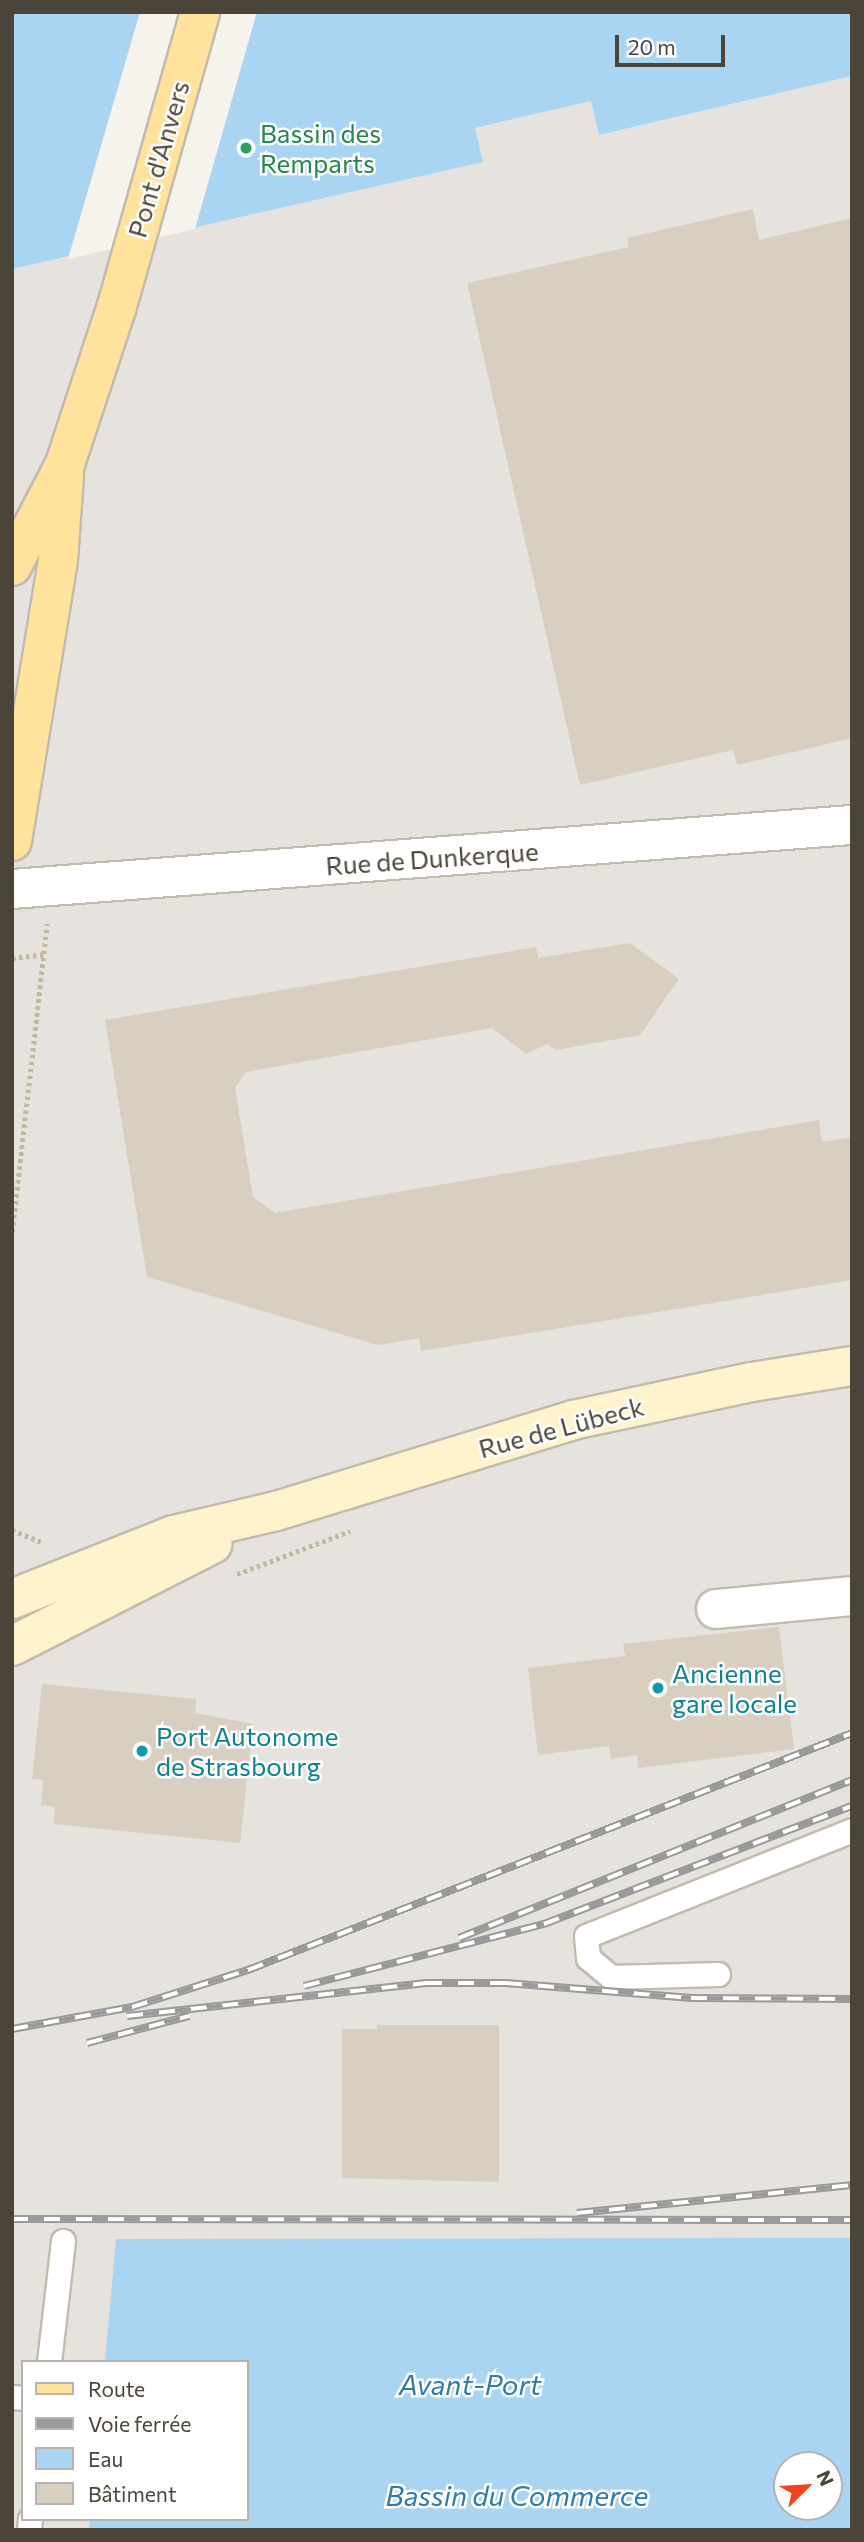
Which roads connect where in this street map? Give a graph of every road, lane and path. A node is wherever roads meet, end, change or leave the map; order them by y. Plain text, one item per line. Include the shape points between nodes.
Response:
1 (200, 12) edge
2 (65, 464) junction
3 (12, 566) edge
4 (852, 825) edge
5 (12, 841) edge
6 (12, 889) edge
7 (12, 958) edge
8 (12, 1232) edge
9 (852, 1366) edge
10 (276, 1511) junction
11 (362, 1527) dead end
12 (12, 1530) edge
13 (41, 1542) dead end
14 (234, 1575) dead end
15 (852, 1596) edge
16 (12, 1599) edge
17 (716, 1609) dead end
18 (12, 1646) edge
19 (852, 1830) edge
20 (718, 1974) dead end
21 (63, 2241) dead end
22 (49, 2360) edge

1 - 2 main road, Pont d'Anvers via 117,306
2 - 3 main road
2 - 5 main road via 58,560
4 - 6 street, Rue de Dunkerque
7 - 8 path via 47,954
9 - 10 main road, Rue de Lübeck via 573,1420
10 - 16 main road, Rue de Lübeck via 174,1535
10 - 18 main road, Rue de Lübeck
11 - 14 path
12 - 13 path
15 - 17 street
19 - 20 lane via 586,1936 588,1958 611,1977
21 - 22 lane

